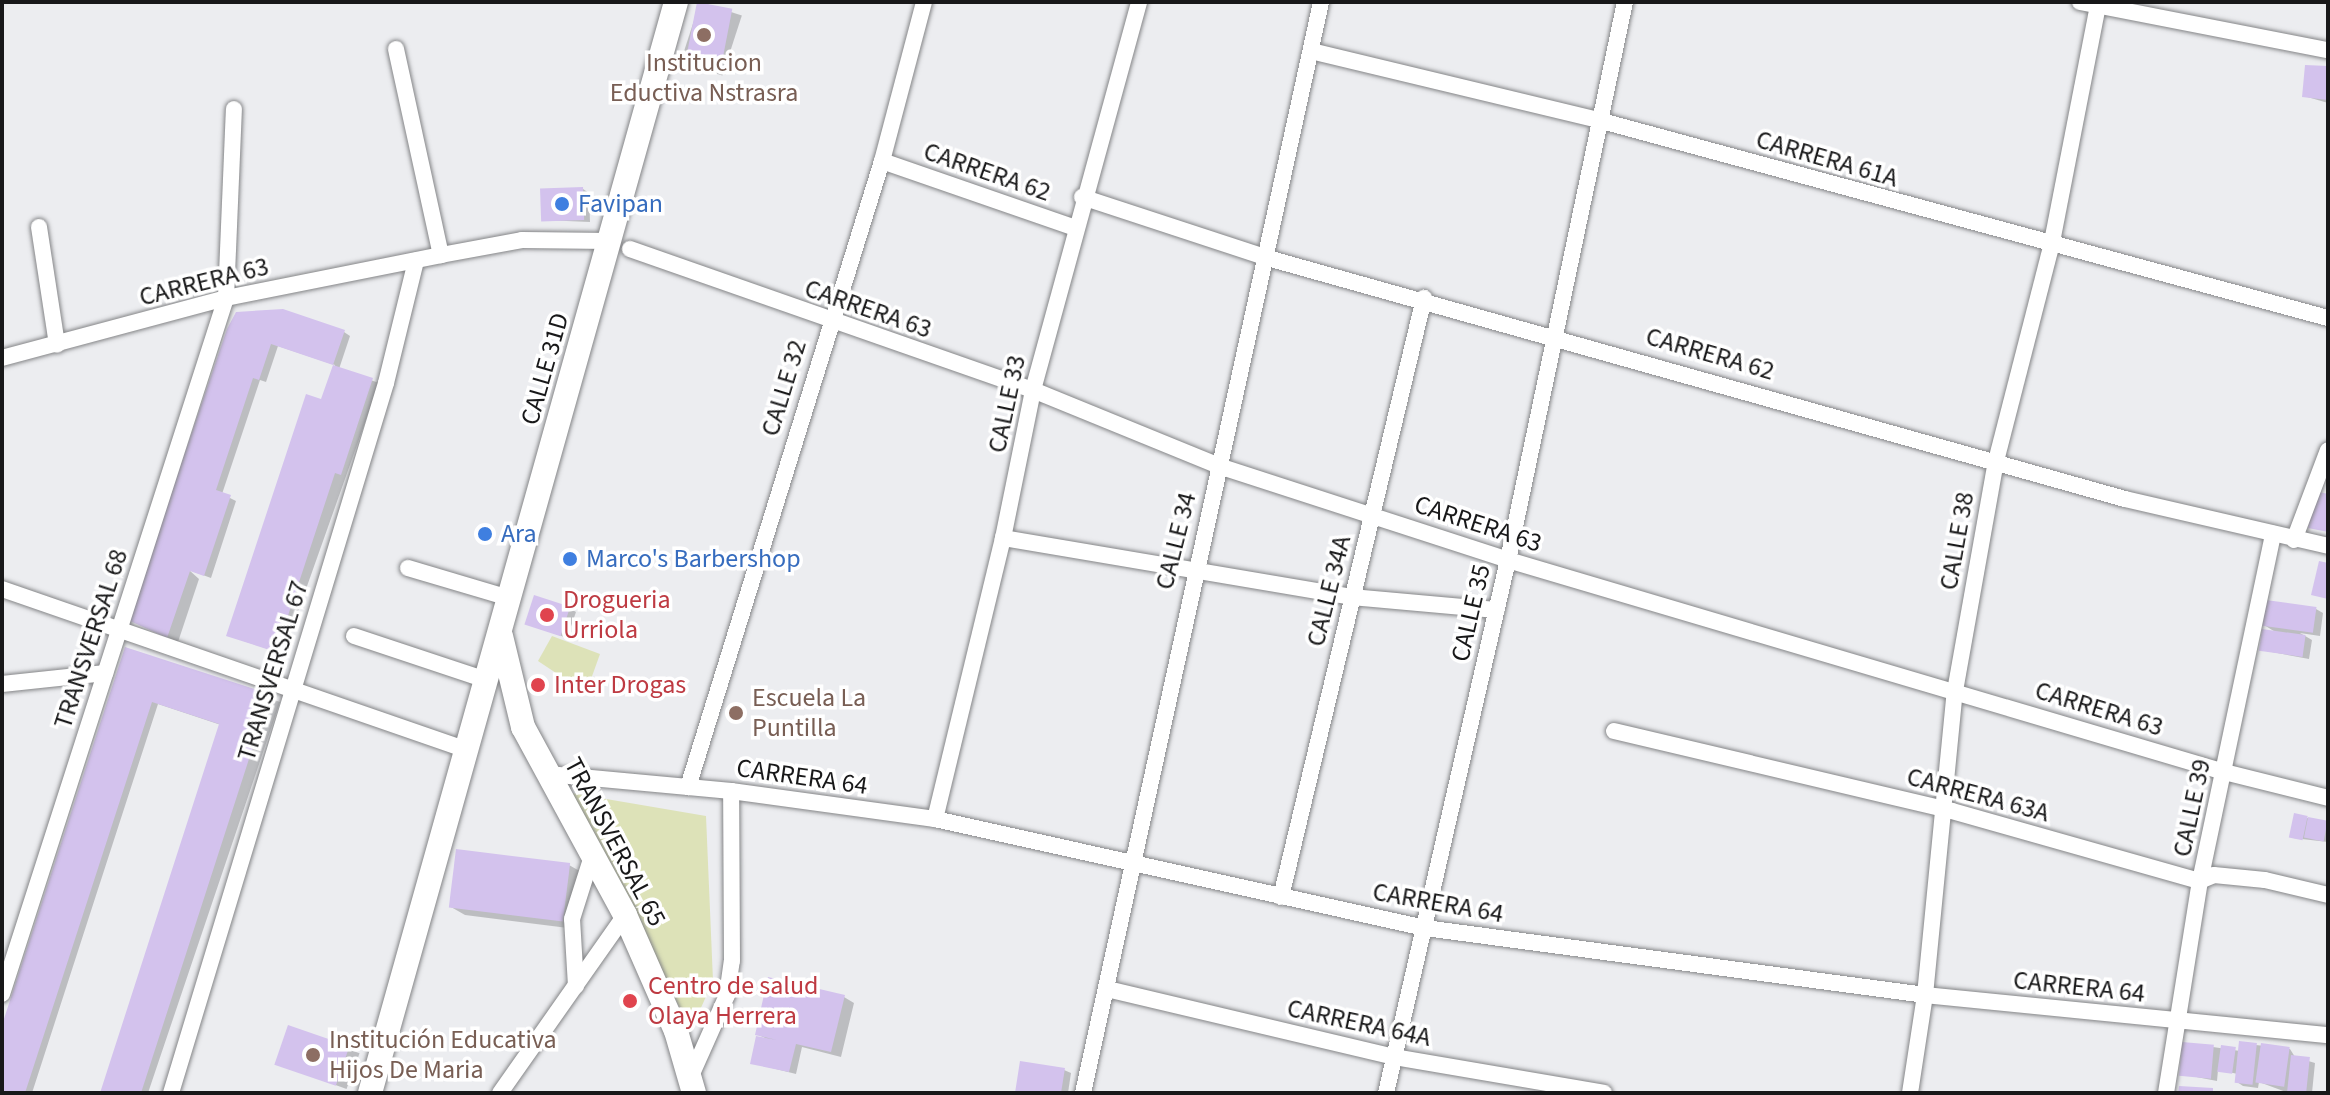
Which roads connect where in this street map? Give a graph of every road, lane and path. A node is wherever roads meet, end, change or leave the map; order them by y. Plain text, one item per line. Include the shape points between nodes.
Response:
1 (676, 2) edge
2 (1139, 2) edge
3 (1321, 2) edge
4 (1625, 2) edge
5 (2080, 2) edge
6 (922, 3) edge
7 (2098, 6) junction
8 (396, 49) dead end
9 (2328, 50) edge
10 (1311, 51) junction
11 (234, 109) dead end
12 (1598, 120) junction
13 (882, 161) junction
14 (1082, 197) junction
15 (39, 227) dead end
16 (1075, 228) junction
17 (620, 245) junction
18 (2051, 247) junction
19 (441, 255) junction
20 (1264, 257) junction
21 (416, 261) junction
22 (226, 298) junction
23 (1424, 298) junction
24 (2328, 318) edge
25 (833, 323) junction
26 (1553, 334) junction
27 (57, 345) junction
28 (2, 358) edge
29 (1033, 390) junction
30 (2328, 450) edge
31 (1996, 461) junction
32 (1219, 466) junction
33 (1373, 515) junction
34 (2273, 534) junction
35 (1003, 538) junction
36 (2294, 540) junction
37 (2328, 546) edge
38 (1508, 560) junction
39 (408, 568) dead end
40 (1192, 574) junction
41 (2, 589) edge
42 (1351, 597) junction
43 (509, 598) junction
44 (1496, 610) junction
45 (121, 629) junction
46 (500, 630) junction
47 (354, 636) dead end
48 (105, 673) junction
49 (486, 680) junction
50 (2, 684) edge
51 (293, 690) junction
52 (1955, 691) junction
53 (1614, 731) dead end
54 (466, 750) junction
55 (2224, 772) junction
56 (548, 774) junction
57 (688, 787) junction
58 (731, 791) junction
59 (2328, 798) edge
60 (1941, 809) junction
61 (935, 819) junction
62 (592, 856) junction
63 (1132, 860) junction
64 (2200, 881) junction
65 (2328, 895) edge
66 (1281, 897) junction
67 (625, 915) junction
68 (1425, 928) junction
69 (11, 932) edge
70 (576, 986) junction
71 (1107, 989) junction
72 (2, 994) edge
73 (1925, 995) junction
74 (2174, 1021) junction
75 (2328, 1035) edge
76 (1394, 1057) junction
77 (693, 1085) edge
78 (171, 1093) edge
79 (370, 1093) edge
80 (500, 1093) edge
81 (1083, 1093) edge
82 (1386, 1093) edge
83 (1604, 1093) edge
84 (1910, 1093) edge
85 (2166, 1093) edge

1 - 17 street, CALLE 31D
2 - 14 street, CALLE 33
3 - 10 street, CALLE 34
4 - 12 street, CALLE 35
5 - 7 street
6 - 13 street, CALLE 32
7 - 9 street
7 - 18 street, CALLE 38
8 - 19 street
10 - 12 street, CARRERA 61A
10 - 20 street, CALLE 34
11 - 22 street, TRANSVERSAL 68
12 - 18 street, CARRERA 61A
12 - 26 street, CALLE 35
13 - 16 street, CARRERA 62
13 - 25 street, CALLE 32
14 - 16 street, CALLE 33
14 - 20 street, CARRERA 62
15 - 27 street
16 - 29 street, CALLE 33
17 - 19 street, CARRERA 63 via 522,240
17 - 25 street, CARRERA 63
17 - 43 street, CALLE 31D
18 - 24 street, CARRERA 61A
18 - 31 street, CALLE 38
19 - 21 street, CARRERA 63
20 - 23 street, CARRERA 62
20 - 32 street, CALLE 34
21 - 22 street, CARRERA 63
21 - 51 street, TRANSVERSAL 67 via 386,383
22 - 27 street, CARRERA 63
22 - 45 street, TRANSVERSAL 68
23 - 26 street, CARRERA 62
23 - 33 street, CALLE 34A
25 - 29 street, CARRERA 63
25 - 57 street, CALLE 32
26 - 31 street, CARRERA 62
26 - 38 street, CALLE 35
27 - 28 street, CARRERA 63
29 - 32 street, CARRERA 63
29 - 35 street, CALLE 33
30 - 36 street
31 - 34 street, CARRERA 62
31 - 52 street, CALLE 38
32 - 33 street, CARRERA 63
32 - 40 street, CALLE 34
33 - 38 street, CARRERA 63
33 - 42 street, CALLE 34A
34 - 36 street, CARRERA 62
34 - 55 street, CALLE 39
35 - 40 street
35 - 61 street, CALLE 33
36 - 37 street, CARRERA 62
38 - 44 street, CALLE 35
38 - 52 street, CARRERA 63
39 - 43 street
40 - 42 street
40 - 63 street, CALLE 34
41 - 45 street
42 - 44 street
42 - 66 street, CALLE 34A
43 - 46 street, CALLE 31D
44 - 68 street, CALLE 35
45 - 48 street, TRANSVERSAL 68
45 - 51 street
46 - 49 street, CALLE 31D
46 - 56 street, TRANSVERSAL 65 via 517,708
47 - 49 street
48 - 50 street
48 - 69 street, TRANSVERSAL 68
49 - 54 street, CALLE 31D
51 - 54 street
51 - 78 street, TRANSVERSAL 67
52 - 55 street, CARRERA 63
52 - 60 street, CALLE 38
53 - 60 street, CARRERA 63A
54 - 79 street, CALLE 31D
55 - 59 street, CARRERA 63
55 - 64 street, CALLE 39
56 - 57 street, CARRERA 64
56 - 62 street, TRANSVERSAL 65
57 - 58 street, CARRERA 64
58 - 61 street, CARRERA 64
58 - 77 street via 732,961 727,995
60 - 64 street, CARRERA 63A
60 - 73 street, CALLE 38
61 - 63 street, CARRERA 64
62 - 67 street, TRANSVERSAL 65
62 - 70 street via 572,919
63 - 66 street, CARRERA 64
63 - 71 street, CALLE 34
64 - 65 street, CARRERA 63A via 2214,875 2265,880
64 - 74 street, CALLE 39
66 - 68 street, CARRERA 64
67 - 70 street
67 - 77 street, TRANSVERSAL 65
68 - 73 street, CARRERA 64
68 - 76 street, CALLE 35
69 - 72 street, TRANSVERSAL 68
70 - 80 street
71 - 76 street, CARRERA 64A
71 - 81 street, CALLE 34
73 - 74 street, CARRERA 64
73 - 84 street, CALLE 38
74 - 75 street, CARRERA 64
74 - 85 street, CALLE 39
76 - 82 street, CALLE 35
76 - 83 street, CARRERA 64A

